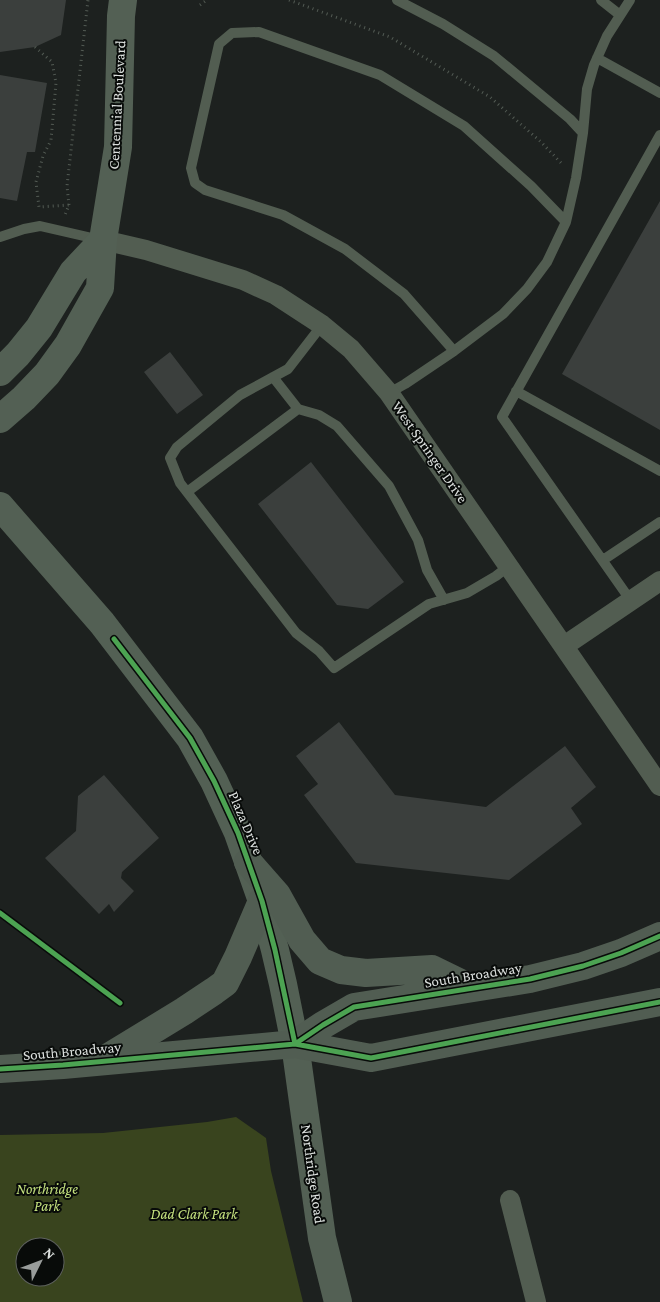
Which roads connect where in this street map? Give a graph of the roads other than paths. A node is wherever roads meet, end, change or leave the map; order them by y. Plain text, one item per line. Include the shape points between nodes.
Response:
1 (123, 0) edge
2 (397, 0) edge
3 (601, 0) edge
4 (630, 0) edge
5 (620, 15) junction
6 (597, 58) junction
7 (660, 92) edge
8 (583, 132) junction
9 (660, 135) edge
10 (566, 222) junction
11 (0, 237) edge
12 (104, 240) junction
13 (322, 325) junction
14 (454, 350) junction
15 (0, 372) edge
16 (273, 377) junction
17 (516, 391) junction
18 (389, 392) junction
19 (298, 410) junction
20 (0, 419) edge
21 (660, 471) edge
22 (187, 492) junction
23 (0, 506) edge
24 (660, 522) edge
25 (603, 560) junction
26 (509, 566) junction
27 (660, 581) edge
28 (444, 600) junction
29 (631, 601) junction
30 (564, 646) junction
31 (660, 786) edge
32 (248, 862) junction
33 (262, 901) junction
34 (660, 936) edge
35 (471, 988) junction
36 (660, 1002) edge
37 (296, 1044) junction
38 (102, 1062) junction
39 (0, 1069) edge
40 (510, 1200) dead end
41 (338, 1302) edge
42 (536, 1302) edge

1 - 12 street, Centennial Boulevard via 118,147
2 - 8 lane via 494,56
3 - 5 lane
4 - 5 lane
5 - 6 lane
6 - 7 lane
6 - 8 lane via 587,89
8 - 10 lane
9 - 17 lane
10 - 14 lane via 547,262 527,289 503,314
10 - 14 lane via 464,126 380,75 259,32 232,32 219,44 192,168 195,183 205,190 283,214 345,249 404,294
11 - 12 lane via 40,226
12 - 13 street, West Springer Drive via 243,280 276,295
12 - 15 street via 73,272 39,328
12 - 20 street, Centennial Boulevard via 100,288 68,345 47,374
13 - 16 lane via 288,369
13 - 18 street, West Springer Drive via 351,349
14 - 18 lane
16 - 19 lane
16 - 22 lane via 240,395 177,447 170,458
17 - 21 lane
17 - 25 lane via 502,416
18 - 26 street, West Springer Drive
19 - 22 lane
19 - 28 lane via 320,415 338,426 389,486 418,540 427,570
22 - 28 lane via 296,633 334,668 429,604
23 - 32 street, Plaza Drive via 102,623 190,738 238,833
24 - 25 lane
25 - 29 lane
26 - 28 lane via 467,594
26 - 30 street, West Springer Drive
27 - 29 street
29 - 30 street
30 - 31 street, West Springer Drive
32 - 33 street, Plaza Drive
32 - 35 main road via 277,895 302,940 320,961 341,970 366,973 432,969
33 - 37 street, Plaza Drive
33 - 38 main road via 225,982 184,1012
34 - 35 main road, South Broadway via 583,966 530,979
35 - 37 main road, South Broadway via 354,1007
36 - 37 main road, South Broadway via 370,1058
37 - 38 main road, South Broadway
37 - 41 street, Northridge Road via 322,1238
38 - 39 main road, South Broadway
40 - 42 street

